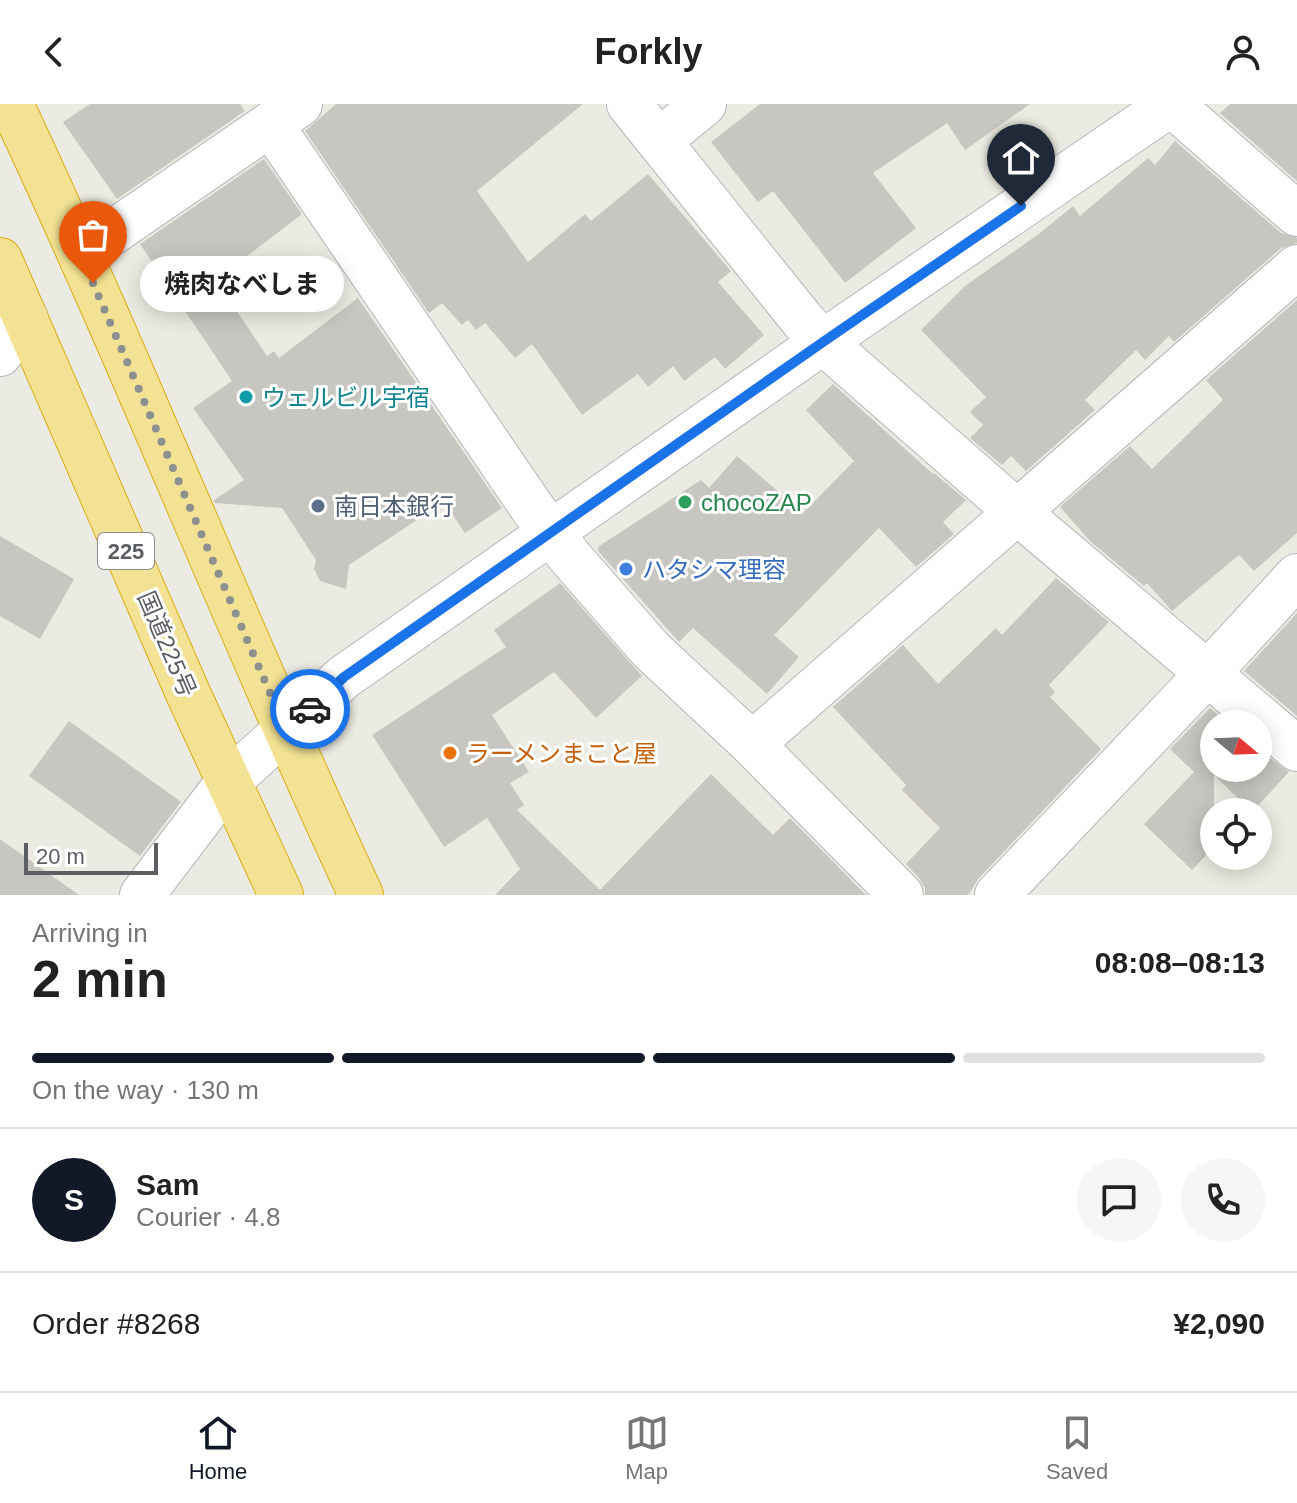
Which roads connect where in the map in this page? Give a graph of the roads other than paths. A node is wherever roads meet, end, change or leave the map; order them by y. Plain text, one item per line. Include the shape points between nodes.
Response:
1 (11, 104) edge
2 (629, 104) edge
3 (704, 104) edge
4 (1171, 104) edge
5 (285, 115) edge
6 (659, 141) junction
7 (1297, 214) edge
8 (81, 254) junction
9 (0, 260) edge
10 (1297, 267) edge
11 (26, 319) junction
12 (823, 342) junction
13 (0, 354) edge
14 (1016, 511) junction
15 (551, 533) junction
16 (1297, 576) edge
17 (1209, 672) junction
18 (286, 730) junction
19 (752, 744) junction
20 (1297, 749) edge
21 (228, 782) junction
22 (142, 895) edge
23 (281, 895) edge
24 (361, 895) edge
25 (901, 895) edge
26 (997, 895) edge

1 - 8 highway
2 - 6 street
3 - 6 street
4 - 7 street
4 - 12 street
5 - 8 street
5 - 15 street
6 - 12 street
8 - 18 highway
9 - 11 highway, 国道225号 / 225
10 - 14 street
11 - 13 street
11 - 21 highway, 国道225号 / 225
12 - 14 street
12 - 15 street
14 - 17 street
14 - 19 street
15 - 18 street via 344,677
15 - 19 street via 651,650
16 - 17 street
17 - 20 street
17 - 26 street
18 - 21 street
18 - 24 highway
19 - 25 street
21 - 22 street
21 - 23 highway, 国道225号 / 225

